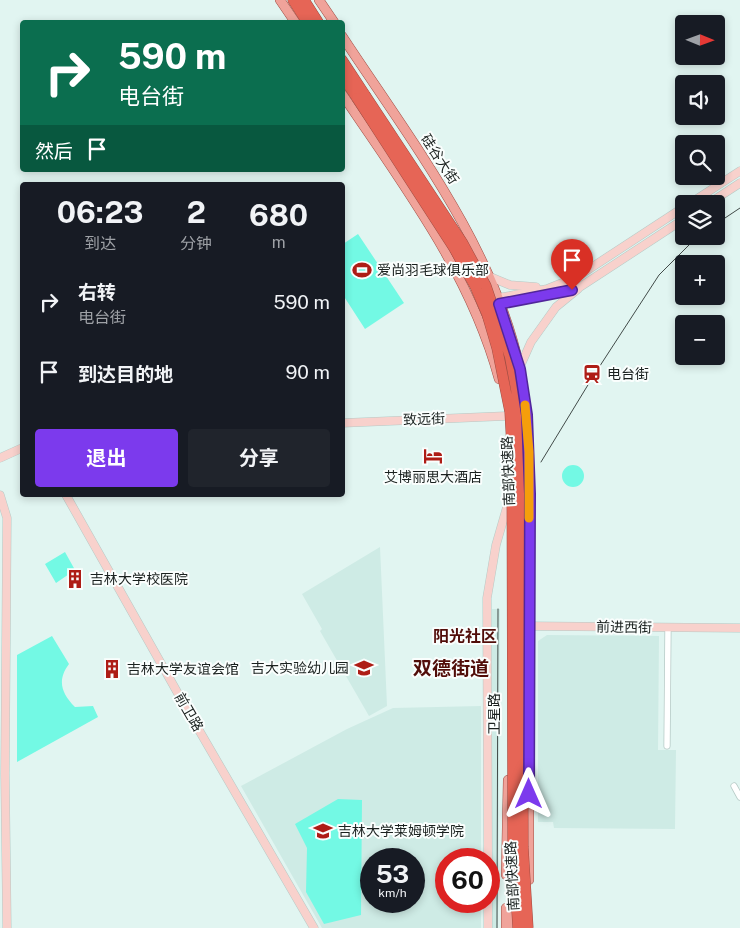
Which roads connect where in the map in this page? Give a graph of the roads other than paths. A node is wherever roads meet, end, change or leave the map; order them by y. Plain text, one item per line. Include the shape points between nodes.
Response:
1 (280, 0) edge
2 (293, 0) edge
3 (304, 0) edge
4 (319, 0) edge
5 (294, 20) edge
6 (307, 20) edge
7 (317, 20) edge
8 (333, 20) edge
9 (345, 41) edge
10 (345, 66) edge
11 (345, 79) edge
12 (361, 96) junction
13 (345, 99) edge
14 (740, 171) edge
15 (740, 182) edge
16 (703, 195) edge
17 (721, 195) edge
18 (675, 214) edge
19 (675, 225) edge
20 (488, 276) junction
21 (563, 284) junction
22 (580, 287) junction
23 (498, 301) junction
24 (474, 306) junction
25 (520, 369) junction
26 (506, 416) junction
27 (345, 423) edge
28 (20, 449) edge
29 (0, 458) edge
30 (0, 495) edge
31 (67, 497) edge
32 (509, 500) junction
33 (508, 626) junction
34 (528, 626) junction
35 (668, 628) junction
36 (740, 628) edge
37 (667, 746) dead end
38 (508, 775) junction
39 (734, 786) dead end
40 (740, 797) edge
41 (513, 847) junction
42 (488, 848) edge
43 (488, 913) edge
44 (7, 928) edge
45 (314, 928) edge
46 (488, 928) edge
47 (506, 928) edge
48 (513, 928) edge
49 (518, 928) edge
50 (530, 928) edge

1 - 5 main road
2 - 6 highway
3 - 7 highway
4 - 8 main road
9 - 20 main road, 硅谷大街 via 448,197
10 - 12 highway, 南部快速路
11 - 12 highway, 南部快速路
12 - 41 highway, 南部快速路, bridge via 468,274 487,314 504,382 512,449
12 - 50 highway, 南部快速路, bridge via 462,242 486,286 510,357 522,448 523,847
13 - 24 main road via 447,254
14 - 16 street
15 - 17 street
18 - 21 street
19 - 22 street
20 - 21 street via 515,286
20 - 23 main road, 硅谷大街
21 - 23 street
22 - 23 street via 551,295
22 - 25 street via 556,307 530,342
23 - 24 street
23 - 25 main road
24 - 26 main road, 卫星路 via 497,370
25 - 34 main road via 529,452
26 - 27 street, 致远街
26 - 32 main road, 卫星路
28 - 29 street
30 - 44 street via 7,518
31 - 45 street, 前卫路
32 - 33 main road, 卫星路
32 - 42 street, 卫星路 via 496,545 487,598
33 - 34 street, 前进西街
33 - 38 main road, 卫星路
34 - 35 street, 前进西街
34 - 50 main road
35 - 36 street, 前进西街
35 - 37 street
38 - 47 main road
38 - 48 main road, 卫星路
39 - 40 street
41 - 48 highway, bridge
41 - 49 highway, 南部快速路, bridge
43 - 46 street

